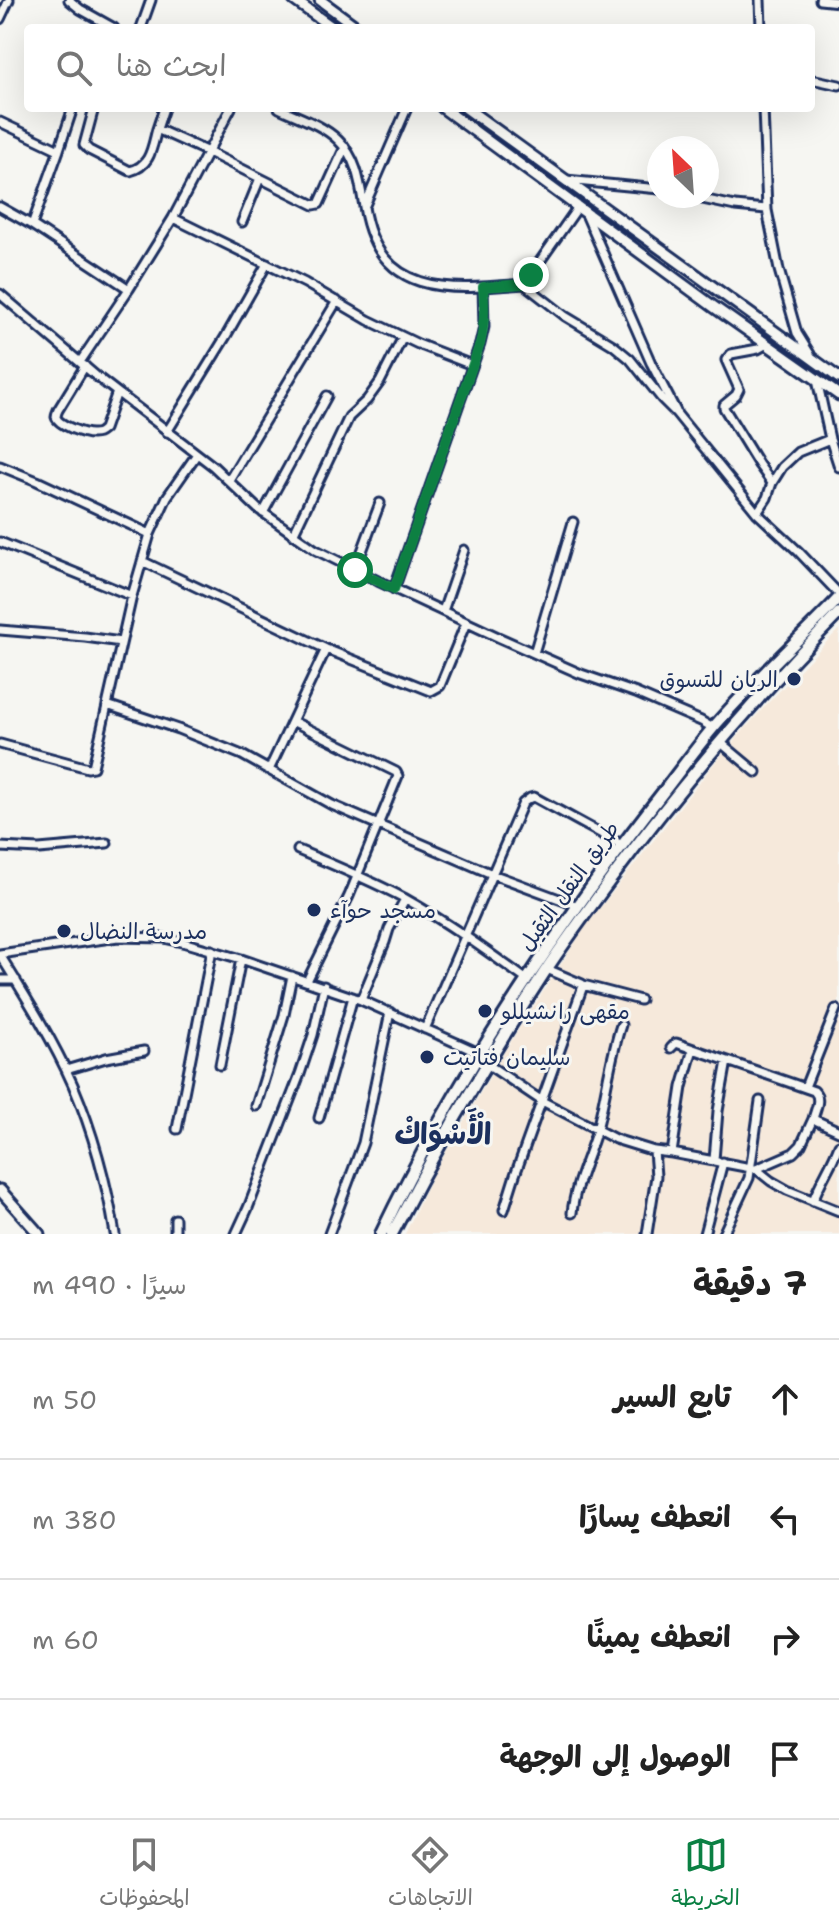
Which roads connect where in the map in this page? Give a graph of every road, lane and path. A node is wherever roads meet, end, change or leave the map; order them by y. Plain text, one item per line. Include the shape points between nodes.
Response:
1 (9, 0) edge
2 (69, 0) edge
3 (85, 0) edge
4 (151, 0) edge
5 (294, 0) edge
6 (320, 0) edge
7 (760, 0) edge
8 (820, 0) edge
9 (839, 2) edge
10 (80, 9) junction
11 (0, 19) edge
12 (101, 24) edge
13 (142, 24) edge
14 (327, 24) edge
15 (353, 24) edge
16 (761, 24) edge
17 (815, 80) edge
18 (839, 85) edge
19 (72, 112) edge
20 (93, 112) edge
21 (163, 112) edge
22 (229, 112) edge
23 (287, 112) edge
24 (405, 112) edge
25 (449, 112) edge
26 (471, 112) edge
27 (763, 112) edge
28 (0, 122) edge
29 (157, 129) junction
30 (494, 129) junction
31 (486, 139) junction
32 (345, 147) junction
33 (59, 150) junction
34 (208, 152) junction
35 (260, 178) junction
36 (565, 180) junction
37 (647, 188) edge
38 (719, 203) edge
39 (364, 206) junction
40 (0, 207) edge
41 (766, 209) junction
42 (582, 210) junction
43 (173, 218) junction
44 (242, 222) dead end
45 (32, 225) junction
46 (267, 264) junction
47 (524, 284) junction
48 (483, 287) junction
49 (129, 289) junction
50 (0, 294) edge
51 (337, 301) junction
52 (403, 337) junction
53 (767, 344) junction
54 (815, 361) junction
55 (82, 364) junction
56 (472, 365) junction
57 (839, 378) edge
58 (817, 380) junction
59 (117, 392) junction
60 (839, 395) edge
61 (327, 396) dead end
62 (676, 413) junction
63 (167, 432) junction
64 (830, 439) junction
65 (197, 454) junction
66 (0, 466) edge
67 (839, 467) edge
68 (229, 480) junction
69 (772, 483) junction
70 (380, 503) dead end
71 (263, 513) junction
72 (757, 513) junction
73 (573, 522) dead end
74 (150, 534) junction
75 (293, 535) junction
76 (0, 542) edge
77 (464, 550) dead end
78 (142, 561) junction
79 (355, 570) junction
80 (394, 589) junction
81 (132, 596) junction
82 (839, 596) edge
83 (443, 611) junction
84 (839, 613) edge
85 (466, 623) junction
86 (0, 630) edge
87 (121, 642) junction
88 (326, 649) junction
89 (534, 653) junction
90 (107, 705) junction
91 (292, 721) junction
92 (713, 728) junction
93 (720, 742) junction
94 (0, 744) edge
95 (269, 770) junction
96 (756, 772) dead end
97 (378, 823) junction
98 (107, 843) dead end
99 (622, 845) junction
100 (0, 847) edge
101 (298, 850) dead end
102 (358, 874) junction
103 (492, 874) junction
104 (405, 899) junction
105 (578, 906) junction
106 (466, 936) junction
107 (212, 950) junction
108 (0, 954) edge
109 (241, 959) junction
110 (547, 969) junction
111 (292, 976) junction
112 (0, 980) edge
113 (16, 980) junction
114 (527, 980) junction
115 (307, 981) junction
116 (583, 985) junction
117 (324, 986) junction
118 (357, 998) junction
119 (640, 1000) dead end
120 (836, 1009) dead end
121 (390, 1012) junction
122 (621, 1025) dead end
123 (425, 1029) junction
124 (671, 1048) dead end
125 (693, 1049) junction
126 (144, 1051) dead end
127 (480, 1052) junction
128 (489, 1061) junction
129 (727, 1061) junction
130 (220, 1065) dead end
131 (66, 1070) junction
132 (805, 1087) junction
133 (542, 1101) junction
134 (760, 1101) dead end
135 (256, 1106) dead end
136 (319, 1118) dead end
137 (813, 1119) junction
138 (177, 1129) dead end
139 (597, 1131) junction
140 (839, 1131) edge
141 (839, 1145) edge
142 (654, 1151) junction
143 (672, 1153) junction
144 (714, 1160) junction
145 (723, 1162) junction
146 (753, 1168) junction
147 (0, 1190) edge
148 (813, 1201) junction
149 (504, 1210) dead end
150 (839, 1211) edge
151 (572, 1213) dead end
152 (175, 1219) dead end
153 (33, 1231) edge
154 (115, 1234) edge
155 (175, 1234) edge
156 (236, 1234) edge
157 (329, 1234) edge
158 (381, 1234) edge
159 (392, 1234) edge
160 (647, 1234) edge
161 (704, 1234) edge
162 (723, 1234) edge

1 - 11 street
2 - 10 street
3 - 10 street
4 - 13 street
5 - 14 main road
6 - 15 main road
7 - 16 street
8 - 9 street
10 - 12 street
17 - 18 street
19 - 33 street
20 - 29 street via 84,145 130,171 145,165
21 - 29 street
22 - 34 street
23 - 32 street via 329,132
24 - 39 street
25 - 31 main road
26 - 30 main road
27 - 41 street
28 - 33 street
29 - 34 street
30 - 31 main road
30 - 36 main road
31 - 42 main road
32 - 35 street via 317,205
32 - 39 street via 357,171
33 - 45 street
34 - 35 street
34 - 43 street
35 - 44 street
36 - 37 street
36 - 54 main road
38 - 41 street
39 - 48 street via 373,239 393,268 415,280
40 - 45 street
41 - 54 street via 797,333
42 - 47 street
42 - 53 main road
42 - 62 street
43 - 46 street
43 - 49 street
45 - 49 street
46 - 51 street
46 - 63 street
47 - 48 street
47 - 62 street via 630,359
48 - 56 street via 484,327
49 - 55 street
50 - 55 street
51 - 52 street
51 - 68 street
52 - 56 street
52 - 75 street via 380,382 349,417
53 - 58 main road
53 - 69 street via 728,355 726,363 739,389 724,408
54 - 57 main road
55 - 59 street
55 - 59 street via 58,410 58,421 95,435 104,429
56 - 80 street
58 - 60 main road
58 - 64 street
59 - 63 street
61 - 71 street
62 - 72 street
63 - 65 street
64 - 67 street
64 - 69 street via 793,456
65 - 68 street
65 - 74 street via 167,497
66 - 74 street
68 - 71 street
69 - 72 street
70 - 79 street
71 - 75 street
72 - 82 street
73 - 89 street
74 - 78 street
75 - 79 street
76 - 81 street
77 - 83 street
78 - 81 street
78 - 88 street
79 - 80 street
80 - 83 street
81 - 87 street
82 - 92 highway, طريق النقل الثقيل
83 - 85 street
84 - 93 highway, طريق النقل الثقيل
85 - 88 street via 440,686 431,691
85 - 89 street
86 - 87 street
87 - 90 street
88 - 91 street
89 - 92 street
90 - 94 street via 93,767
90 - 95 street via 213,743
91 - 95 street
91 - 97 street via 396,772
92 - 99 highway, طريق النقل الثقيل
93 - 96 street
93 - 110 highway, طريق النقل الثقيل via 650,826
95 - 97 street
97 - 102 street
97 - 103 street
98 - 100 street
99 - 103 street via 534,797 523,803
99 - 105 highway, طريق النقل الثقيل
101 - 102 street
102 - 104 street
102 - 115 street
103 - 105 street
103 - 106 street
104 - 106 street
104 - 118 street
105 - 114 highway, طريق النقل الثقيل
106 - 114 street
106 - 123 street
107 - 108 street via 130,936
107 - 109 street
107 - 138 street
108 - 113 street
109 - 111 street
109 - 130 street
110 - 116 street
110 - 128 highway, طريق النقل الثقيل
111 - 115 street
111 - 135 street
112 - 113 street
113 - 131 street
114 - 127 highway, طريق النقل الثقيل
115 - 117 street
116 - 119 street
116 - 133 street
117 - 118 street
117 - 156 street via 300,1074
118 - 121 street
118 - 136 street
120 - 132 street
121 - 123 street
121 - 157 street via 363,1143
122 - 139 street
123 - 127 street
124 - 125 street via 676,1043
125 - 129 street
125 - 143 street
126 - 131 street
127 - 128 street
127 - 158 highway, طريق النقل الثقيل
128 - 133 street
128 - 159 highway, طريق النقل الثقيل
129 - 132 street
129 - 144 street
131 - 154 street via 94,1144
132 - 137 street via 817,1094
133 - 139 street
133 - 149 street
134 - 146 street
137 - 140 street
137 - 146 street via 793,1153
139 - 142 street
139 - 151 street
141 - 148 street
142 - 143 street
142 - 160 street via 656,1176
143 - 144 street
144 - 145 street
145 - 146 street
145 - 161 street
146 - 148 street
146 - 162 street
147 - 153 main road
148 - 150 street
152 - 155 street

